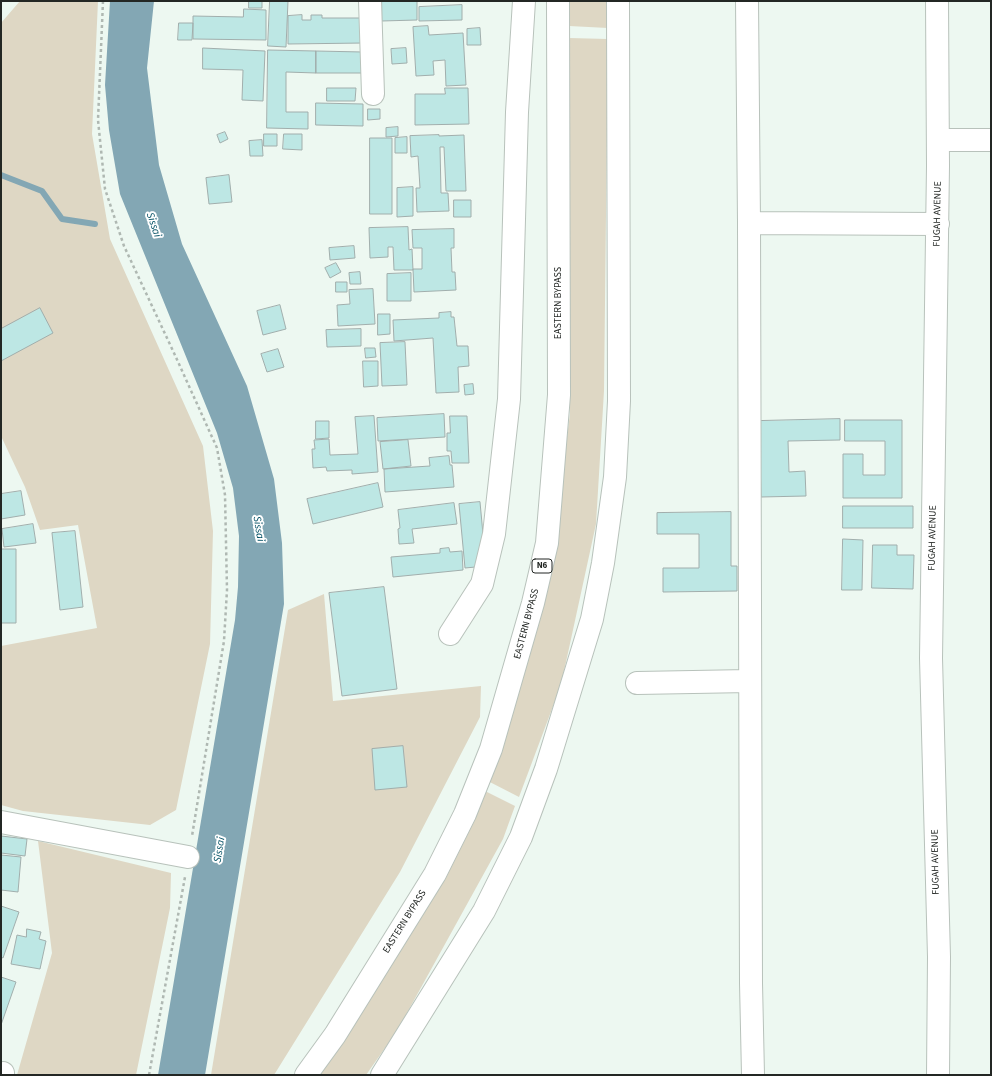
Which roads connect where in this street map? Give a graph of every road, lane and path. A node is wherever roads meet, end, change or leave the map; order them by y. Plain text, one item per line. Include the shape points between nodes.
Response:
1 (103, 1) edge
2 (370, 1) edge
3 (524, 1) edge
4 (558, 1) edge
5 (618, 1) edge
6 (747, 1) edge
7 (937, 1) edge
8 (373, 94) dead end
9 (938, 140) junction
10 (991, 140) edge
11 (749, 223) junction
12 (938, 224) junction
13 (450, 634) dead end
14 (750, 681) junction
15 (637, 683) dead end
16 (1, 822) edge
17 (188, 857) junction
18 (149, 1075) edge
19 (306, 1075) edge
20 (382, 1075) edge
21 (753, 1075) edge
22 (938, 1075) edge

1 - 17 path via 98,120 105,189 124,246 217,448 225,495 227,590 224,641
2 - 8 main road
3 - 13 main road via 517,112 509,398 494,534 482,584
4 - 19 main road, EASTERN BYPASS / N6 via 559,396 547,543 533,603 491,749 465,814 436,874 335,1035
5 - 20 main road via 620,401 614,484 592,619 546,769 521,837 484,911
6 - 11 main road
7 - 9 main road, FUGAH AVENUE
9 - 10 main road
9 - 12 main road, FUGAH AVENUE
11 - 12 main road
11 - 14 main road
12 - 22 main road, FUGAH AVENUE via 931,658 939,957
14 - 15 main road
14 - 21 main road via 750,983
16 - 17 main road
17 - 18 path

